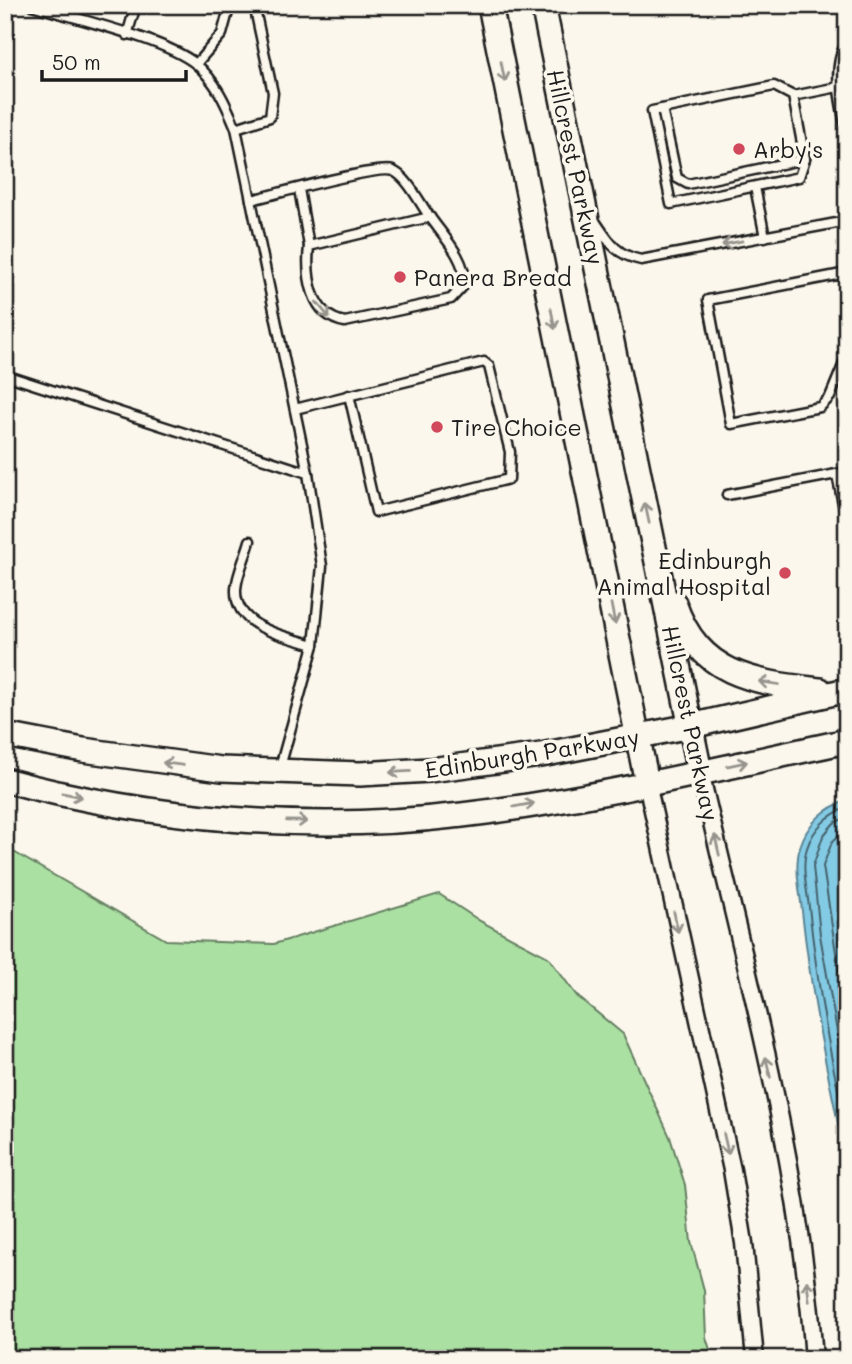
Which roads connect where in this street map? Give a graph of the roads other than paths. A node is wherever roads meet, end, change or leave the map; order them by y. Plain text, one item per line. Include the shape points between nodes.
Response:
1 (32, 5) edge
2 (136, 5) edge
3 (230, 5) edge
4 (254, 5) edge
5 (490, 5) edge
6 (543, 5) edge
7 (127, 35) junction
8 (847, 42) edge
9 (196, 64) junction
10 (838, 87) junction
11 (793, 96) junction
12 (663, 109) junction
13 (236, 128) junction
14 (847, 134) edge
15 (805, 159) junction
16 (755, 187) junction
17 (299, 189) junction
18 (251, 201) junction
19 (584, 205) junction
20 (430, 217) junction
21 (847, 221) edge
22 (765, 237) junction
23 (309, 246) junction
24 (847, 273) edge
25 (847, 356) edge
26 (5, 375) edge
27 (349, 395) junction
28 (295, 409) junction
29 (847, 472) edge
30 (308, 473) junction
31 (837, 475) junction
32 (727, 495) dead end
33 (847, 523) edge
34 (250, 541) dead end
35 (654, 548) junction
36 (314, 645) junction
37 (842, 691) edge
38 (691, 726) junction
39 (5, 735) edge
40 (637, 737) junction
41 (847, 741) edge
42 (700, 772) junction
43 (279, 774) junction
44 (5, 780) edge
45 (647, 783) junction
46 (755, 1359) edge
47 (814, 1359) edge

1 - 7 lane
2 - 7 lane
3 - 9 lane via 222,34
4 - 13 lane via 272,107 270,117
5 -> 40 main road
6 - 19 main road, Hillcrest Parkway
7 - 9 lane via 165,47
8 - 10 lane via 841,51
9 - 13 lane via 221,93
10 - 11 lane
10 - 14 lane
11 - 12 lane via 774,86
11 - 15 lane
12 - 15 lane via 677,178 688,184
12 - 16 lane via 652,111 671,204
13 - 18 lane
15 - 16 lane via 799,177
16 - 22 lane
17 - 18 lane
17 - 20 lane via 386,169 395,171
17 - 23 lane
18 - 28 lane
22 -> 19 lane via 641,260 614,250
35 -> 19 main road, Hillcrest Parkway
20 - 23 lane
23 -> 20 lane via 307,262 314,297 333,320 345,322 452,299 465,284 466,274
21 - 22 lane
24 - 25 lane via 708,300 731,424 820,407 830,397
26 - 30 lane
27 - 27 lane via 484,362 489,366 510,452 509,479 376,512
27 - 28 lane
28 - 30 lane
29 - 31 lane
30 - 36 lane via 322,566
31 - 32 lane
31 - 33 lane
34 - 36 lane via 236,589 241,610 257,626
37 -> 35 main road via 764,683 726,670 689,634
35 - 38 main road, Hillcrest Parkway
36 - 43 lane
37 - 38 main road, Edinburgh Parkway
38 - 40 main road, Edinburgh Parkway
38 - 42 main road, Hillcrest Parkway
43 -> 39 main road, Edinburgh Parkway via 151,761
40 -> 43 main road, Edinburgh Parkway via 430,770
40 - 45 main road
42 -> 41 main road
42 - 45 main road
47 -> 42 street, Hillcrest Parkway via 803,1249 777,1107
44 -> 45 main road via 163,811 337,822 470,814
45 -> 46 street via 732,1170

